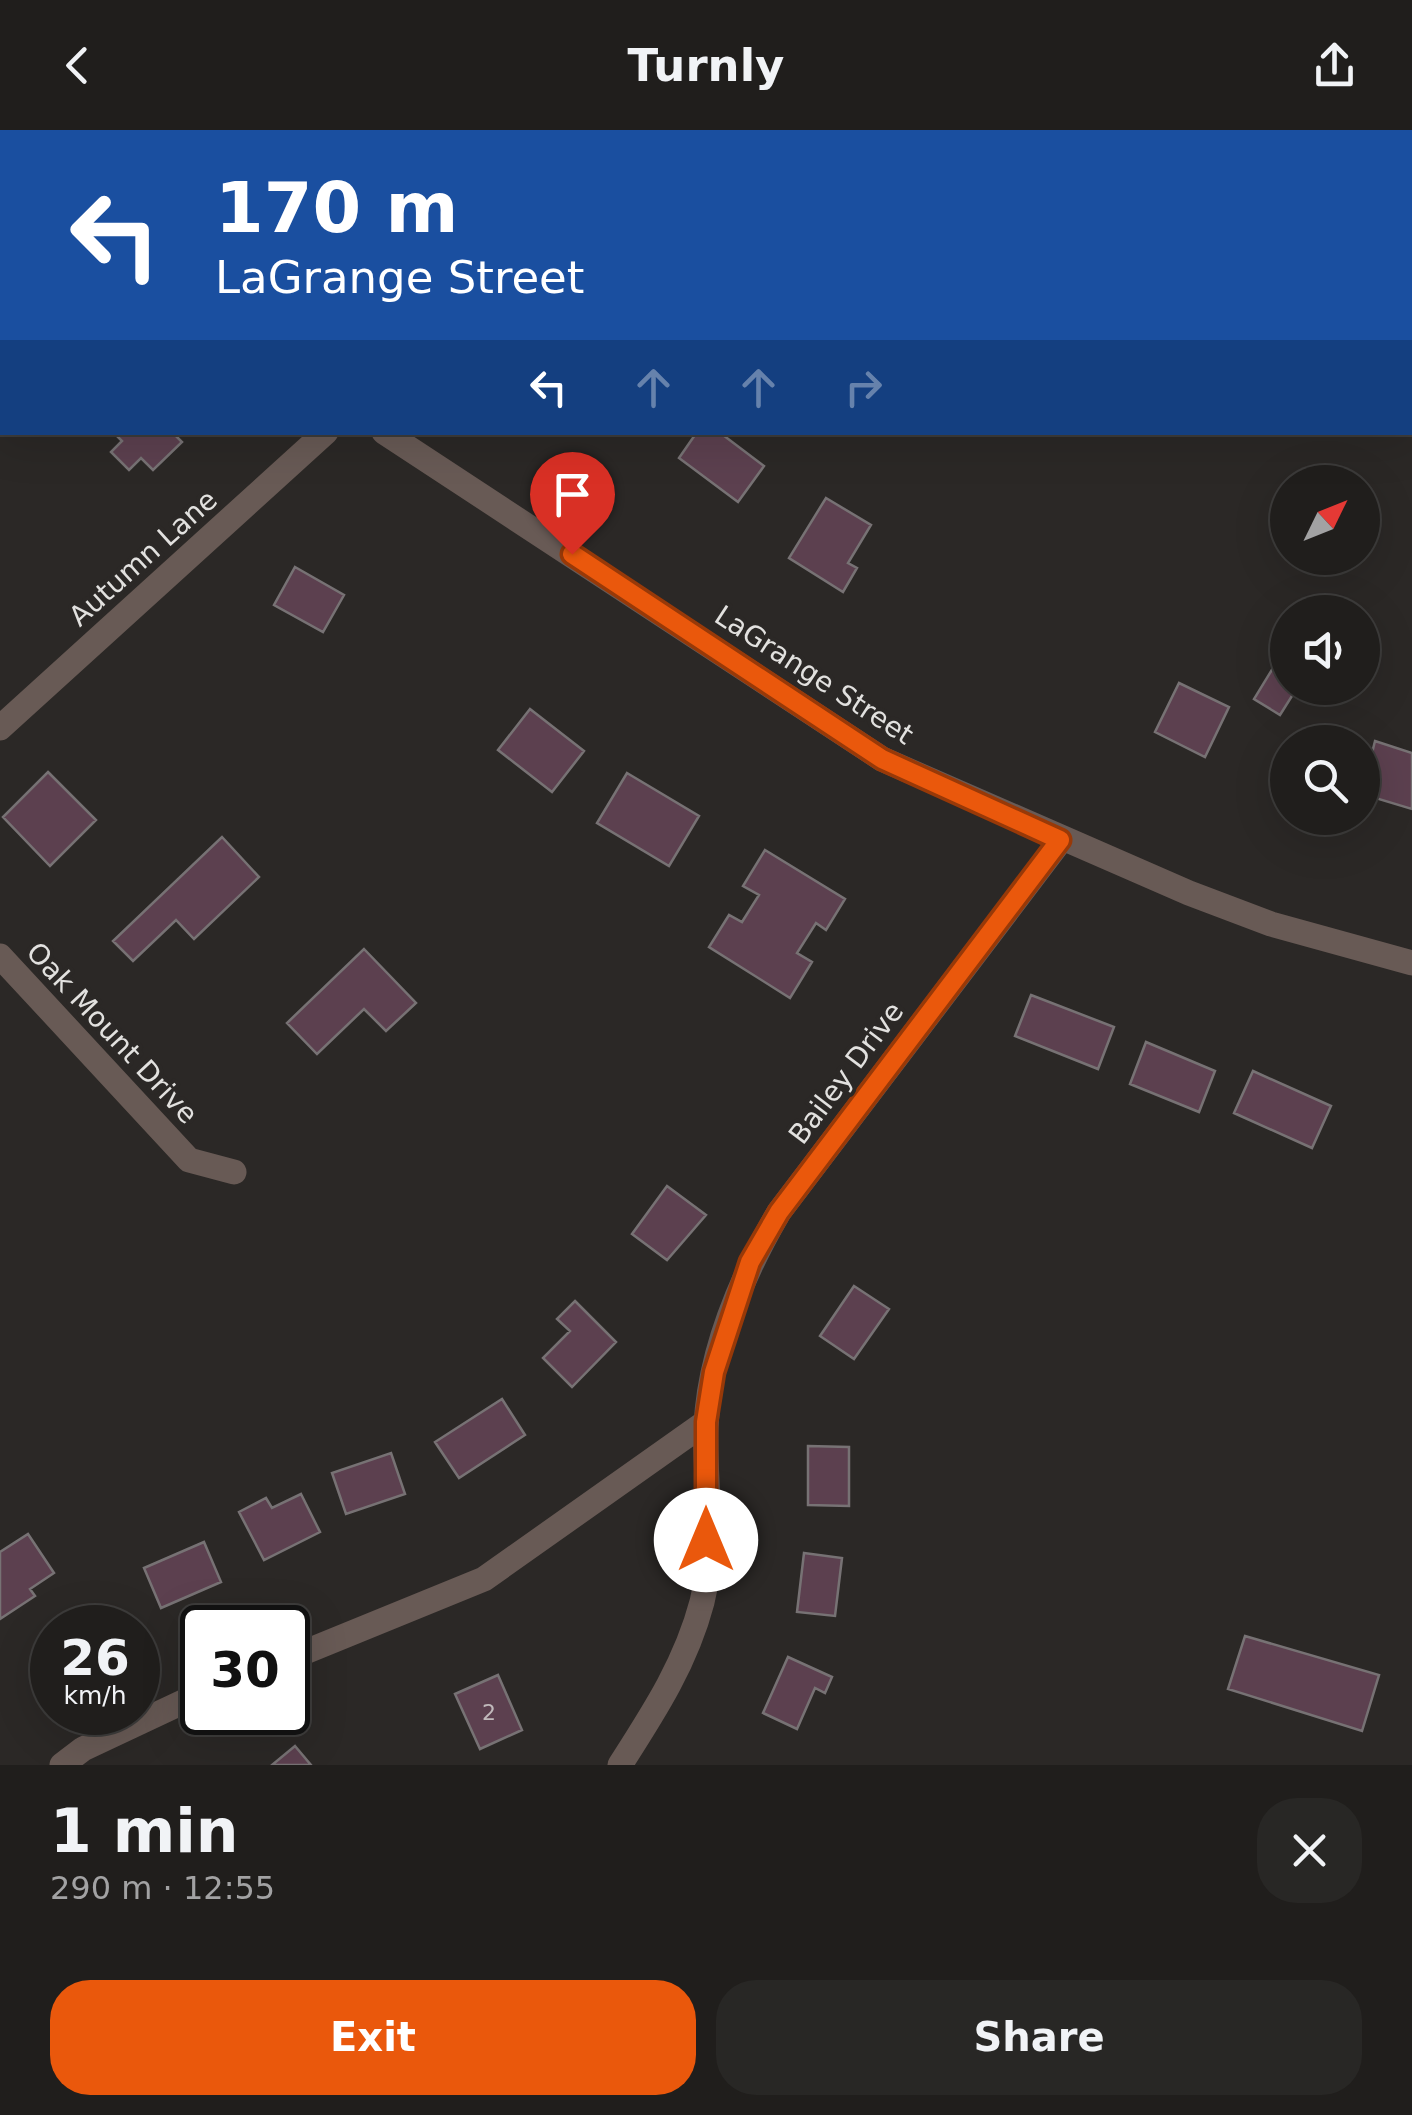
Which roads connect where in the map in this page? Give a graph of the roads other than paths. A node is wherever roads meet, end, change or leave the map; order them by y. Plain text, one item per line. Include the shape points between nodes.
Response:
1 (323, 435) edge
2 (389, 435) edge
3 (0, 728) edge
4 (1060, 840) junction
5 (0, 956) edge
6 (1412, 963) edge
7 (234, 1172) dead end
8 (706, 1422) junction
9 (310, 1649) edge
10 (180, 1703) edge
11 (62, 1765) edge
12 (620, 1765) edge

1 - 3 street, Autumn Lane
2 - 4 street, LaGrange Street via 882,759
4 - 6 street, LaGrange Street via 1271,924
4 - 8 street, Bailey Drive via 779,1212 733,1306
5 - 7 street, Oak Mount Drive via 189,1160
8 - 9 street via 484,1579
8 - 12 street, Bailey Drive via 703,1597 686,1655
10 - 11 street

